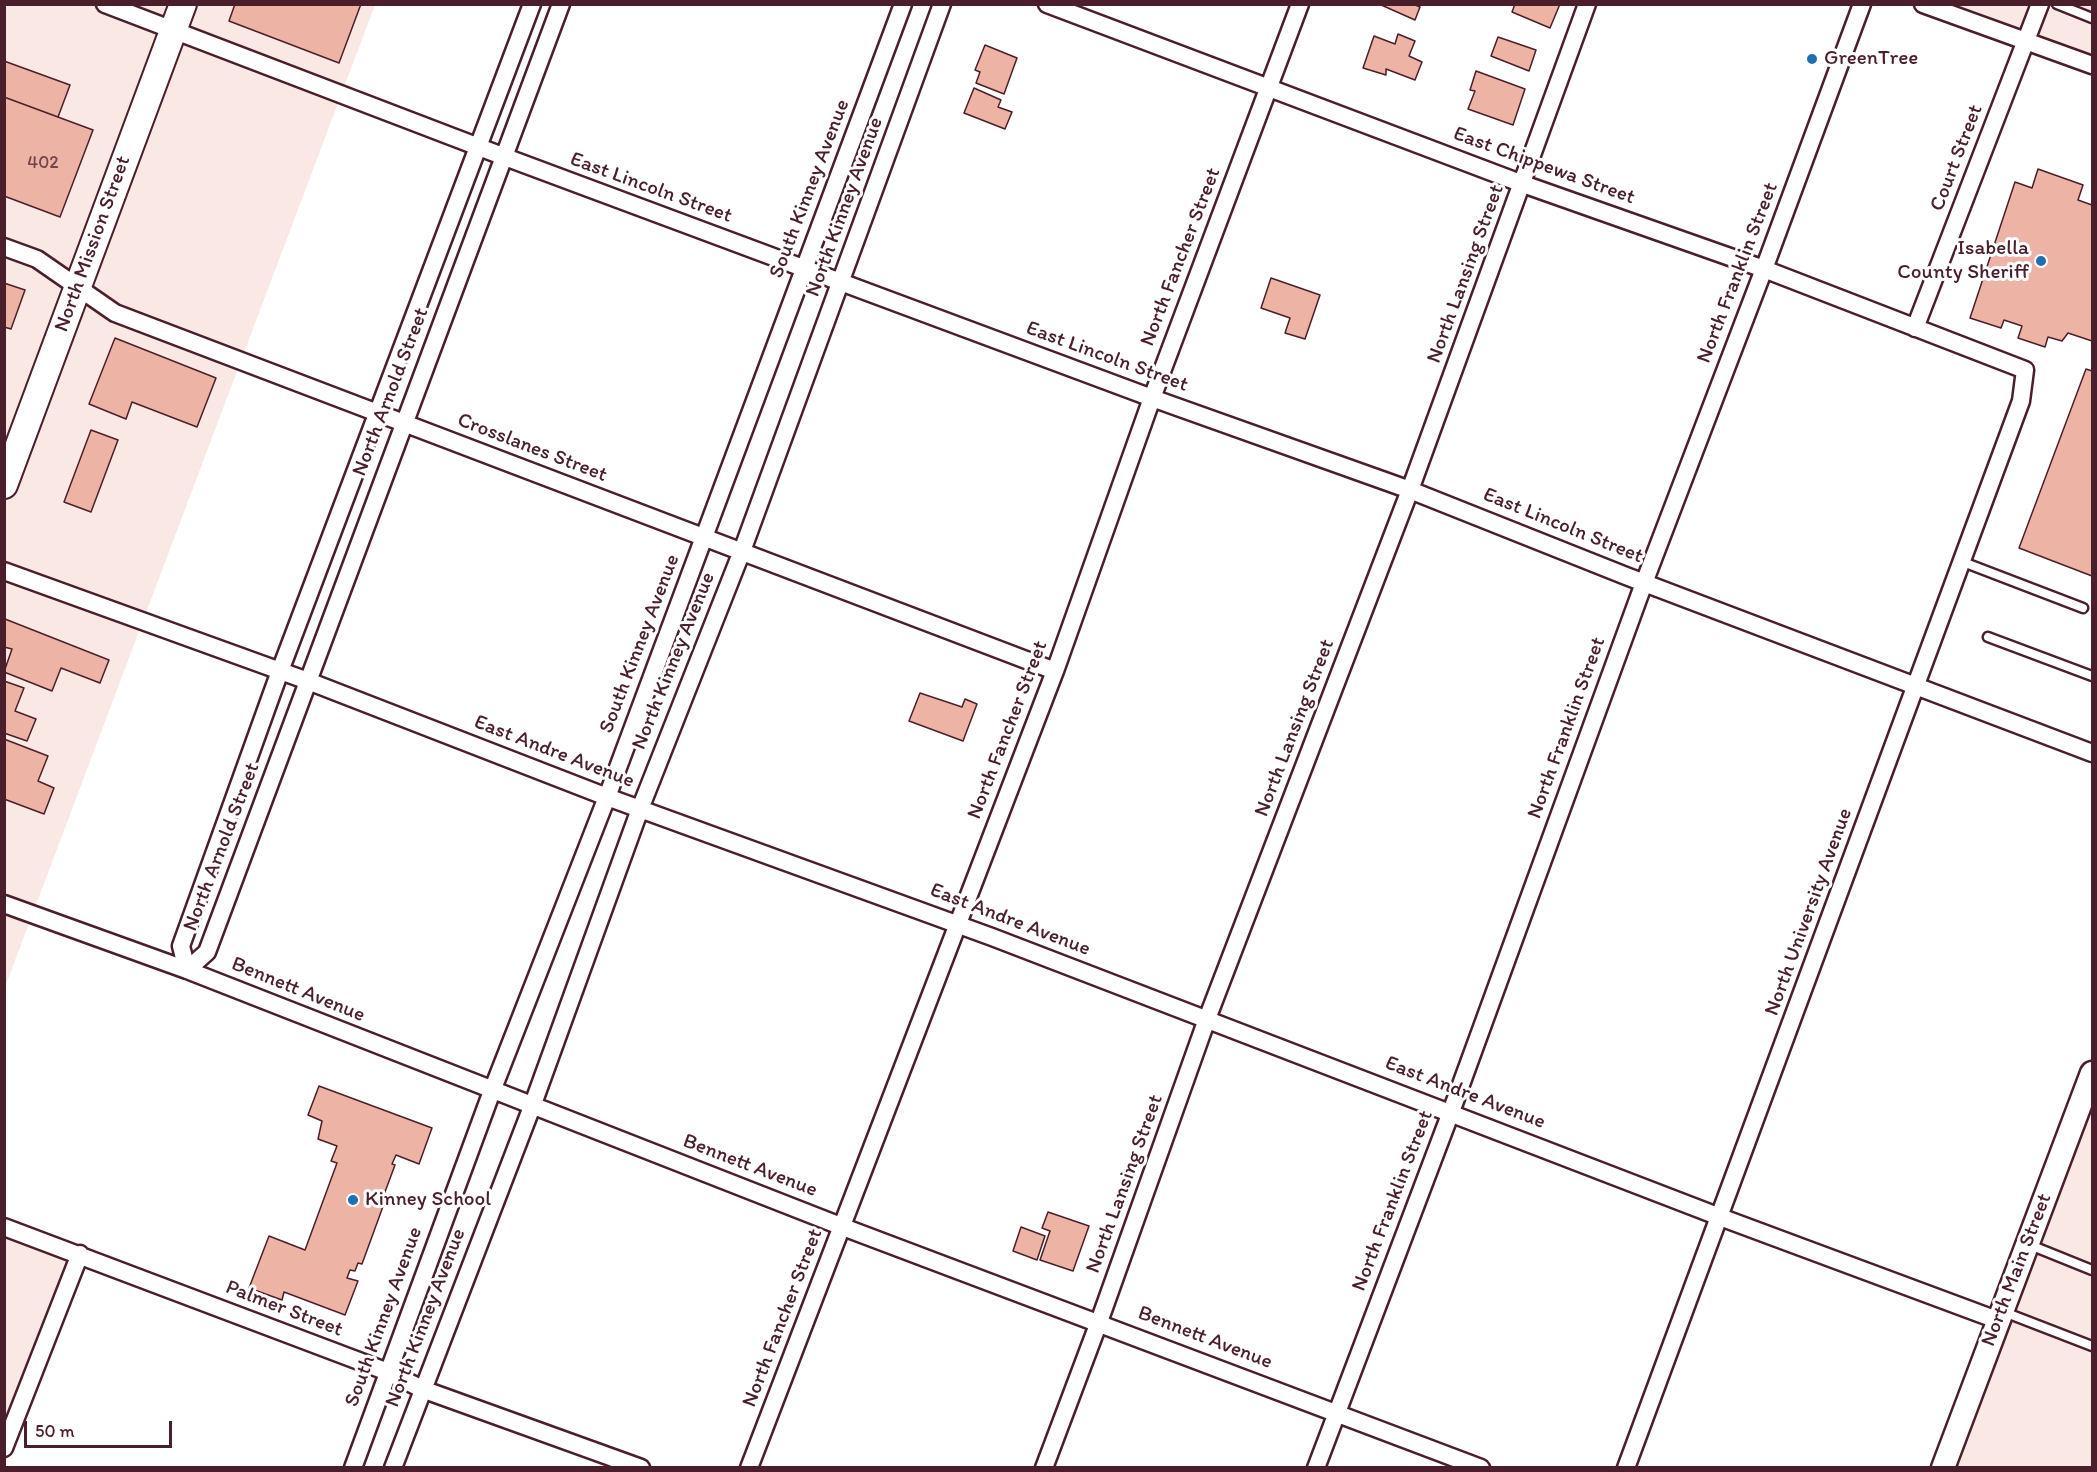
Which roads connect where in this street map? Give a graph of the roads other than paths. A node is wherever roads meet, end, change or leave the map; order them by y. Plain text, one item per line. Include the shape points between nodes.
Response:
1 (105, 4) edge
2 (183, 4) edge
3 (532, 4) edge
4 (561, 4) edge
5 (903, 4) edge
6 (942, 4) edge
7 (1047, 4) edge
8 (1300, 4) edge
9 (1587, 4) edge
10 (1862, 4) edge
11 (1923, 4) edge
12 (2040, 4) edge
13 (2057, 4) edge
14 (2092, 18) edge
15 (173, 31) junction
16 (2026, 40) junction
17 (2092, 65) edge
18 (1269, 87) junction
19 (480, 147) junction
20 (505, 158) junction
21 (1524, 184) junction
22 (4, 247) edge
23 (805, 268) junction
24 (1764, 269) junction
25 (842, 282) junction
26 (77, 285) junction
27 (1916, 328) junction
28 (2025, 370) joint
29 (1152, 398) junction
30 (378, 414) junction
31 (402, 424) junction
32 (4, 484) edge
33 (1410, 490) junction
34 (704, 537) junction
35 (742, 551) junction
36 (1962, 562) junction
37 (4, 571) edge
38 (1644, 583) junction
39 (2083, 608) dead end
40 (1988, 637) dead end
41 (280, 671) junction
42 (1054, 671) junction
43 (2092, 676) edge
44 (308, 681) junction
45 (1917, 686) junction
46 (2092, 753) edge
47 (607, 797) junction
48 (640, 809) junction
49 (4, 904) edge
50 (957, 924) junction
51 (187, 970) junction
52 (1207, 1019) junction
53 (2092, 1073) edge
54 (492, 1091) junction
55 (533, 1104) junction
56 (1451, 1112) junction
57 (1720, 1217) junction
58 (4, 1227) edge
59 (843, 1227) junction
60 (2026, 1244) junction
61 (80, 1254) junction
62 (2092, 1270) edge
63 (1999, 1316) junction
64 (1099, 1322) junction
65 (2092, 1346) edge
66 (388, 1372) junction
67 (422, 1389) junction
68 (1337, 1412) junction
69 (4, 1448) edge
70 (353, 1467) edge
71 (393, 1467) edge
72 (641, 1467) edge
73 (749, 1467) edge
74 (1044, 1467) edge
75 (1316, 1467) edge
76 (1481, 1467) edge
77 (1626, 1467) edge
78 (1943, 1467) edge

1 - 15 street, East Lincoln Street
2 - 15 main road, North Mission Street
3 - 19 street, North Arnold Street
4 - 20 street, North Arnold Street
5 - 23 street, South Kinney Avenue
6 - 25 street, North Kinney Avenue
7 - 18 street, East Chippewa Street
8 - 18 street, North Fancher Street
9 - 21 street, North Lansing Street
10 - 24 street, North Franklin Street
11 - 16 street
12 - 16 street, Court Street
13 - 14 lane
15 - 19 street, East Lincoln Street
15 - 26 main road, North Mission Street
16 - 17 street
16 - 27 street, Court Street
18 - 21 street, East Chippewa Street
18 - 29 street, North Fancher Street
19 - 20 street, East Lincoln Street
19 - 30 street, North Arnold Street
20 - 23 street, East Lincoln Street
20 - 31 street, North Arnold Street
21 - 24 street, East Chippewa Street
21 - 33 street, North Lansing Street
22 - 26 street, Crosslanes Street via 37,259
23 - 25 street, East Lincoln Street
23 - 34 street, South Kinney Avenue
24 - 27 street, East Chippewa Street
24 - 38 street, North Franklin Street
25 - 29 street, East Lincoln Street
25 - 35 street, North Kinney Avenue
26 - 30 street, Crosslanes Street via 115,313
26 - 32 main road, North Mission Street
27 - 28 street, East Chippewa Street
28 - 36 street, North University Avenue via 2021,401
29 - 33 street, East Lincoln Street
29 - 42 street, North Fancher Street
30 - 31 street, Crosslanes Street
30 - 41 street, North Arnold Street
31 - 34 street, Crosslanes Street
31 - 44 street, North Arnold Street
33 - 38 street, East Lincoln Street
33 - 52 street, North Lansing Street
34 - 35 street, Crosslanes Street
34 - 47 street, South Kinney Avenue
35 - 42 street, Crosslanes Street
35 - 48 street, North Kinney Avenue
36 - 39 lane
36 - 45 street, North University Avenue
37 - 41 street, East Andre Avenue
38 - 45 street, East Lincoln Street
38 - 56 street, North Franklin Street
40 - 43 lane
41 - 44 street, East Andre Avenue
41 - 51 street, North Arnold Street via 181,946
42 - 50 street, North Fancher Street
44 - 47 street, East Andre Avenue
44 - 51 street, North Arnold Street via 207,952
45 - 46 street, East Lincoln Street
45 - 57 street, North University Avenue
47 - 48 street, East Andre Avenue
47 - 54 street, South Kinney Avenue
48 - 50 street, East Andre Avenue
48 - 55 street, North Kinney Avenue
49 - 51 street, Bennett Avenue
50 - 52 street, East Andre Avenue
50 - 59 street, North Fancher Street
51 - 54 street, Bennett Avenue
52 - 56 street, East Andre Avenue
52 - 64 street, North Lansing Street
53 - 60 street, North Main Street
54 - 55 street, Bennett Avenue
54 - 66 street, South Kinney Avenue
55 - 59 street, Bennett Avenue
55 - 67 street, North Kinney Avenue
56 - 57 street, East Andre Avenue
56 - 68 street, North Franklin Street
57 - 63 street, East Andre Avenue
57 - 77 street, North University Avenue
58 - 61 street, Palmer Street
59 - 64 street, Bennett Avenue
59 - 73 street, North Fancher Street
60 - 62 lane
60 - 63 street, North Main Street
61 - 66 street, Palmer Street
61 - 69 street
63 - 65 lane
63 - 78 street, North Main Street
64 - 68 street, Bennett Avenue
64 - 74 street, North Lansing Street
66 - 67 street, Palmer Street
66 - 70 street, South Kinney Avenue
67 - 71 street, North Kinney Avenue
67 - 72 street, Palmer Street
68 - 75 street, North Franklin Street
68 - 76 street, Bennett Avenue

